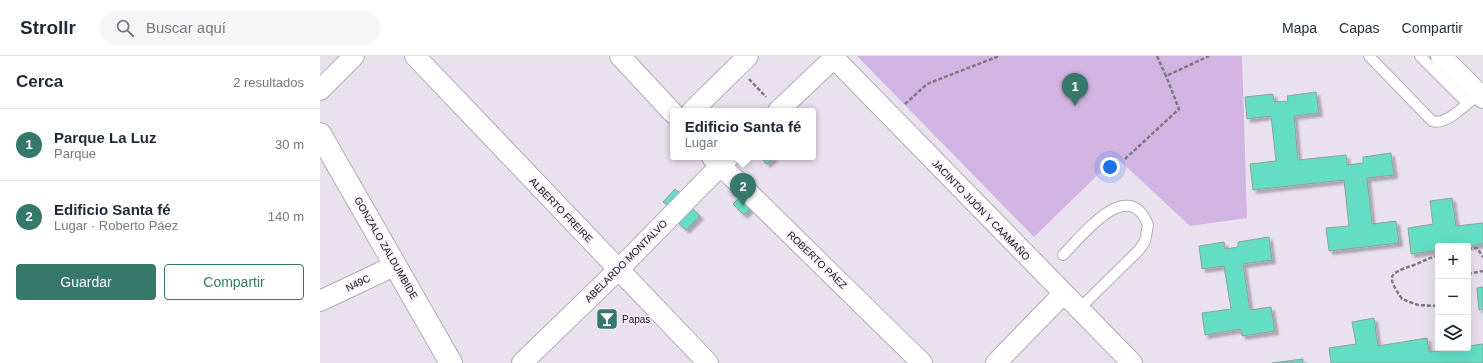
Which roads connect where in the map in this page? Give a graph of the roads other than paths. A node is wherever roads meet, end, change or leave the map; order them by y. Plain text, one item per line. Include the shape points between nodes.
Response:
1 (354, 56) edge
2 (415, 56) edge
3 (620, 56) edge
4 (748, 56) edge
5 (1369, 56) edge
6 (1420, 56) edge
7 (1441, 56) edge
8 (833, 57) edge
9 (320, 90) edge
10 (1476, 98) edge
11 (773, 105) edge
12 (695, 108) edge
13 (670, 110) edge
14 (320, 134) edge
15 (721, 160) edge
16 (1063, 255) dead end
17 (396, 265) junction
18 (618, 270) junction
19 (320, 301) edge
20 (1061, 302) junction
21 (451, 363) edge
22 (522, 363) edge
23 (708, 363) edge
24 (922, 363) edge
25 (996, 363) edge
26 (1132, 363) edge

1 - 9 street
2 - 18 street, ALBERTO FREIRE
3 - 13 street
4 - 12 street
5 - 10 lane via 1432,122 1448,119
6 - 10 lane
7 - 10 street
8 - 11 street
8 - 20 street, JACINTO JIJÓN Y CAAMAÑO
14 - 17 street, GONZALO ZALDUMBIDE
15 - 18 street, ABELARDO MONTALVO
15 - 24 street, ROBERTO PÁEZ
16 - 20 lane via 1106,212 1118,206 1137,209 1148,225 1145,242 1139,250
17 - 19 street, N49C
17 - 21 street, GONZALO ZALDUMBIDE
18 - 22 street, ABELARDO MONTALVO
18 - 23 street, ALBERTO FREIRE
20 - 25 street
20 - 26 street, JACINTO JIJÓN Y CAAMAÑO

